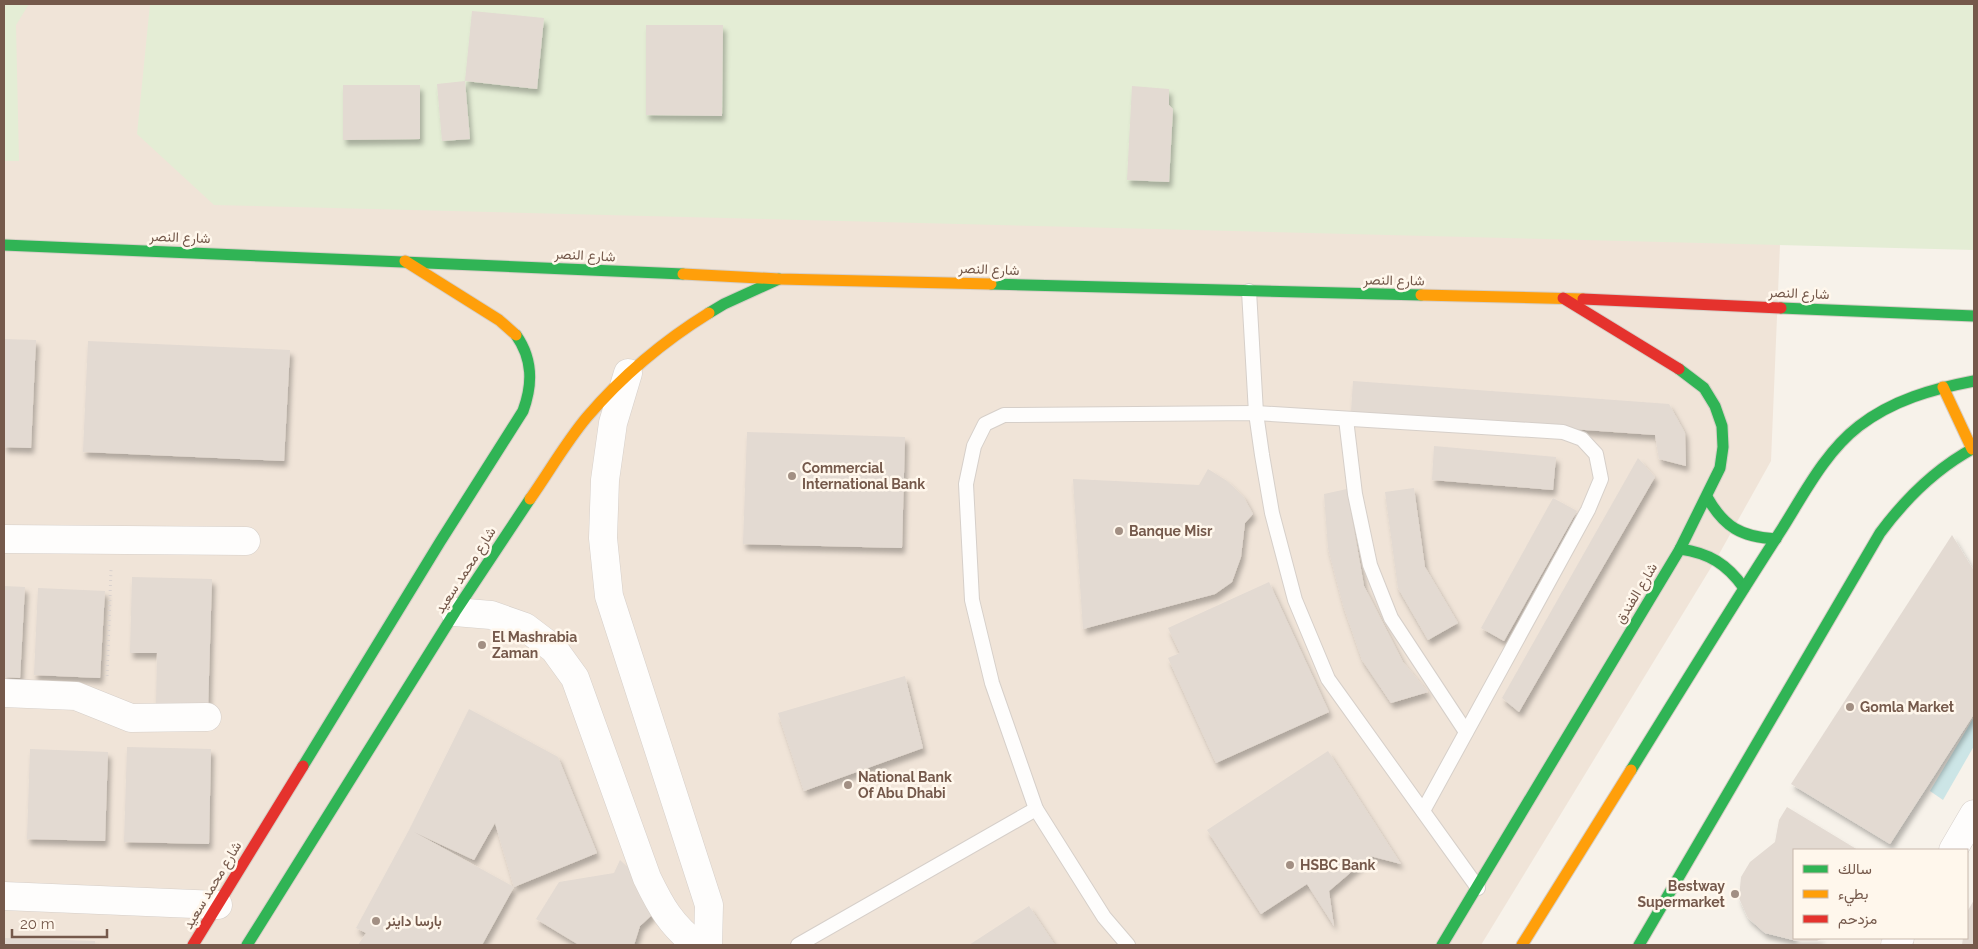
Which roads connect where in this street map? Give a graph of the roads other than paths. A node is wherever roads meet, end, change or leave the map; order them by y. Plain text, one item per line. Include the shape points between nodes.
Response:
1 (4, 246) edge
2 (405, 261) junction
3 (779, 279) junction
4 (1249, 291) junction
5 (1563, 298) junction
6 (1974, 316) edge
7 (628, 373) junction
8 (1974, 382) edge
9 (1943, 387) junction
10 (1256, 413) junction
11 (1346, 418) junction
12 (1973, 448) edge
13 (1707, 497) junction
14 (4, 539) edge
15 (1776, 539) junction
16 (246, 540) dead end
17 (1680, 549) junction
18 (1744, 588) junction
19 (455, 612) junction
20 (4, 693) edge
21 (207, 717) dead end
22 (1466, 732) junction
23 (1036, 809) junction
24 (1423, 811) junction
25 (1974, 814) edge
26 (1953, 849) edge
27 (1478, 888) junction
28 (4, 896) edge
29 (218, 904) junction
30 (709, 905) junction
31 (683, 941) edge
32 (193, 945) edge
33 (246, 945) edge
34 (708, 945) edge
35 (798, 945) edge
36 (1128, 945) edge
37 (1442, 945) edge
38 (1522, 945) edge
39 (1639, 945) edge

1 - 2 street, شارع النصر
2 - 3 street, شارع النصر
2 - 29 street, شارع محمد سعيد via 510,328 525,350 530,365 529,397
3 - 4 street, شارع النصر
3 - 7 street, شارع محمد سعيد via 724,304 674,335
4 - 5 street, شارع النصر
4 - 10 lane
5 - 6 street, شارع النصر
5 - 13 street, شارع الفندق via 1688,374 1704,388 1722,426 1724,447 1720,468
7 - 19 street, شارع محمد سعيد via 586,418
7 - 30 street via 613,423 605,480 603,538 609,596
8 - 9 street
9 - 12 street
9 - 15 street via 1915,395 1886,409 1835,447
10 - 11 lane
10 - 23 lane via 1004,415 985,424 974,446 966,484 972,600 992,684
10 - 24 lane via 1272,513 1295,600 1328,679
11 - 22 lane via 1355,494 1370,565 1391,618
11 - 22 lane via 1563,432 1582,439 1596,454 1601,479 1588,510
12 - 39 street via 1930,476 1880,533
13 - 15 street via 1723,521 1734,530 1754,537
13 - 17 street, شارع الفندق
14 - 16 street
15 - 18 street
17 - 18 street via 1710,555 1730,570
17 - 27 street, شارع الفندق
18 - 38 street
19 - 31 street via 491,615 525,627 554,649 575,678 647,878
19 - 33 street, شارع محمد سعيد
20 - 21 street via 76,696 131,718
22 - 24 lane
23 - 35 lane
23 - 36 lane via 1104,917
24 - 27 lane
25 - 26 street
27 - 37 street, شارع الفندق
28 - 29 street
29 - 32 street, شارع محمد سعيد
30 - 31 street
30 - 34 street

